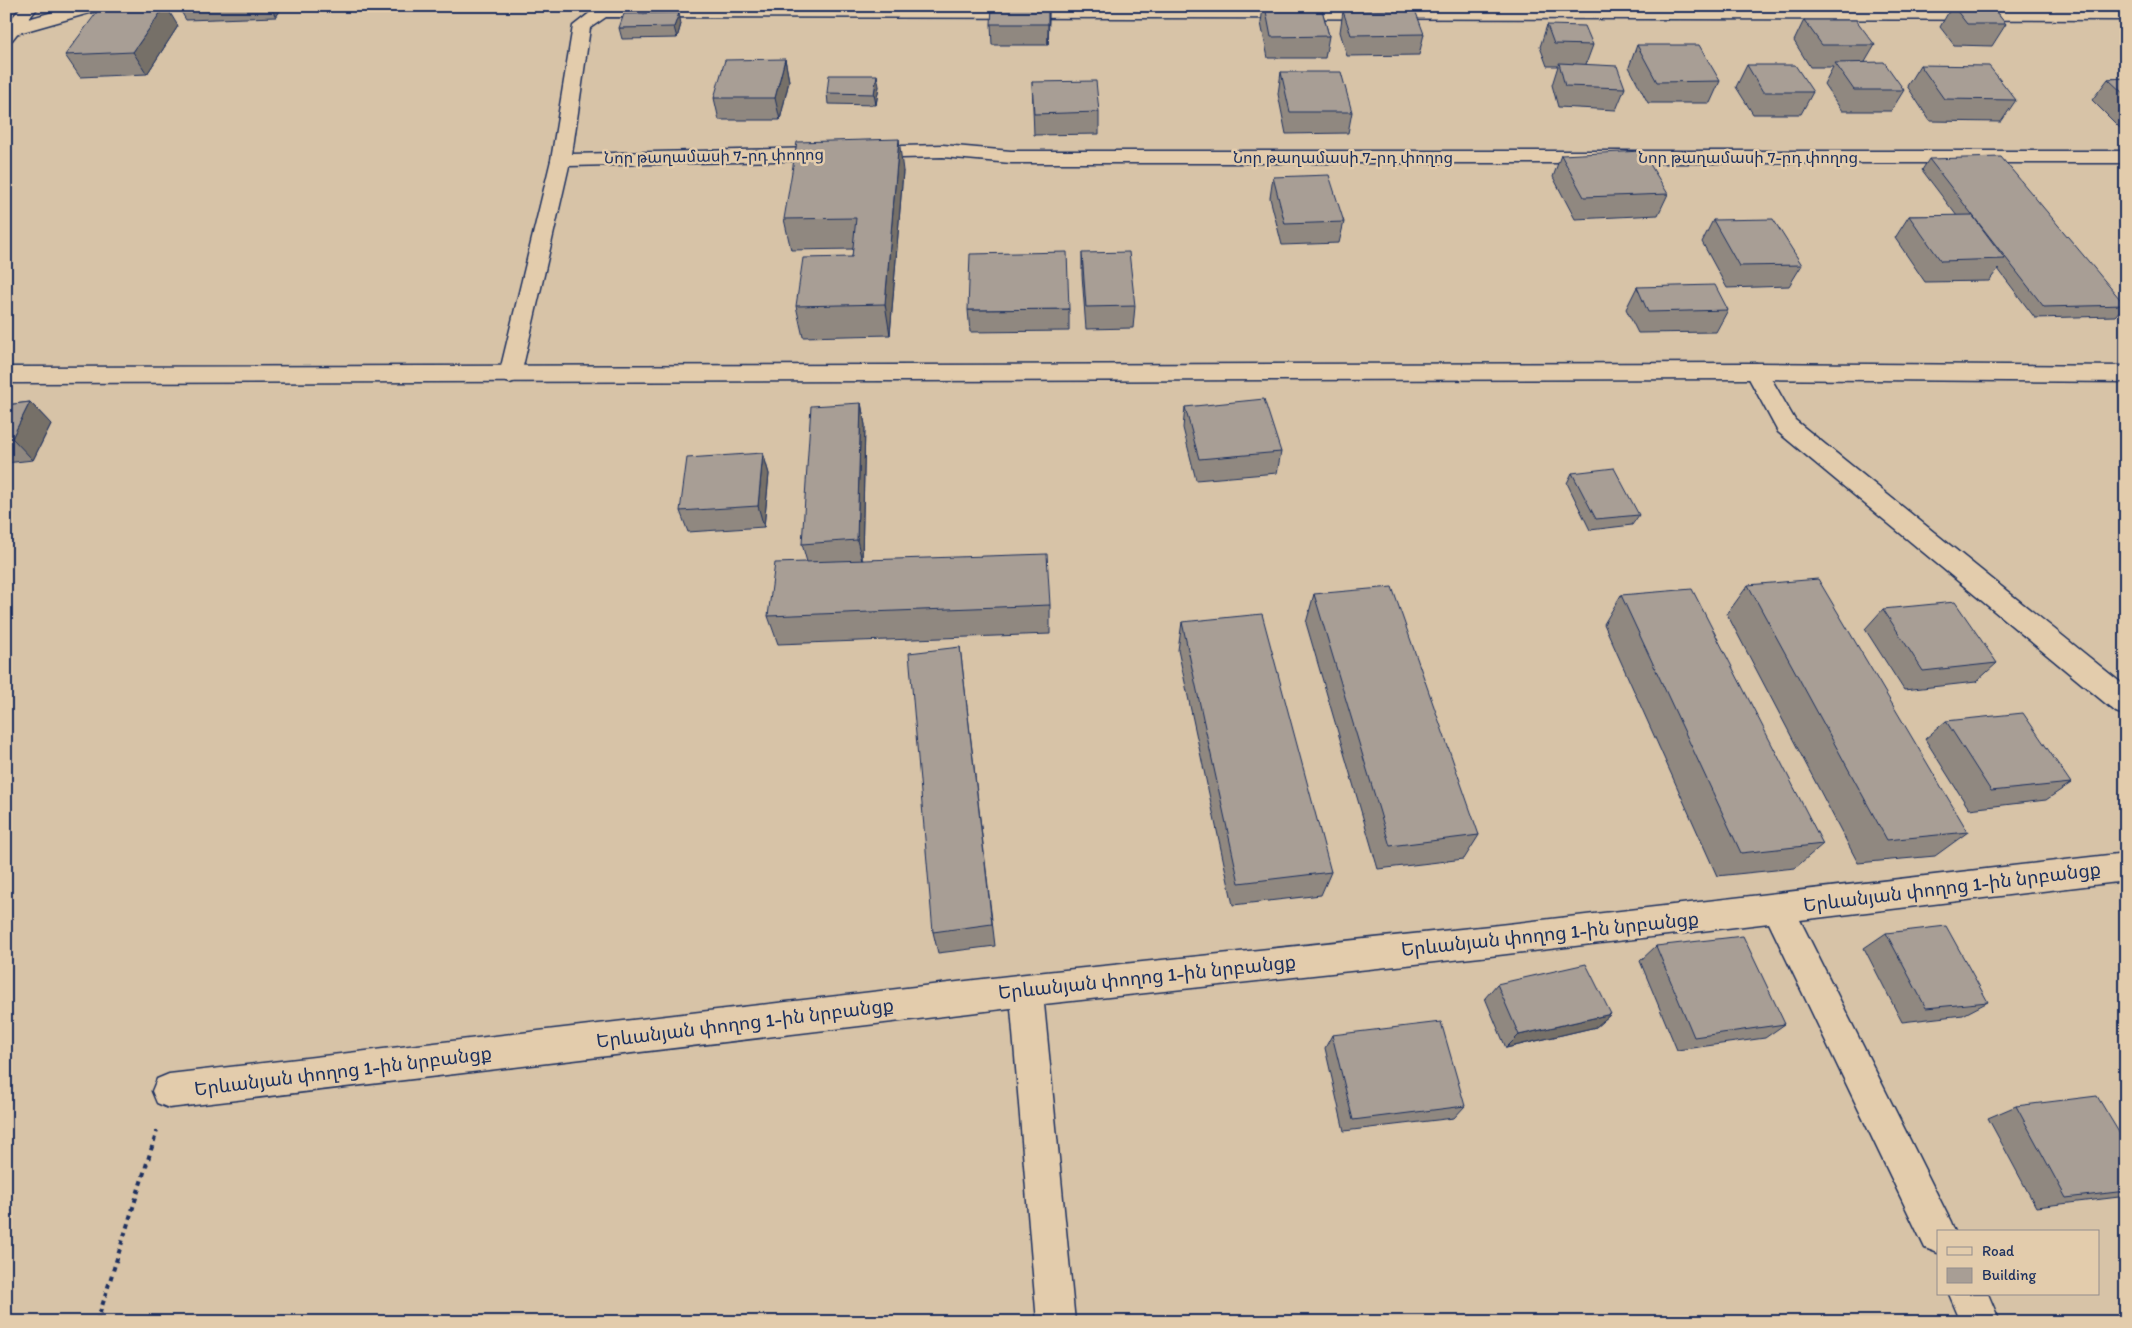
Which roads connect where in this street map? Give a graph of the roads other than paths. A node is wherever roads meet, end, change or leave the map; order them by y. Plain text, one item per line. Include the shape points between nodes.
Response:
1 (31, 6) edge
2 (94, 6) edge
3 (2126, 14) edge
4 (9, 32) edge
5 (2126, 157) edge
6 (561, 160) junction
7 (1756, 371) junction
8 (6, 374) edge
9 (2126, 374) edge
10 (510, 375) junction
11 (2126, 704) edge
12 (2126, 867) edge
13 (1777, 908) junction
14 (1026, 990) junction
15 (169, 1091) road end
16 (1937, 1233) edge
17 (1969, 1296) edge
18 (1056, 1322) edge
19 (1981, 1322) edge

1 - 4 street
2 - 4 street
3 - 6 street via 602,12 582,26
5 - 6 street, Նոր թաղամասի 7-րդ փողոց via 1011,157 943,151
6 - 10 street
7 - 9 street
7 - 10 street
7 - 11 street via 1786,426
8 - 10 street
12 - 13 street, Երևանյան փողոց 1-ին նրբանցք
13 - 14 street, Երևանյան փողոց 1-ին նրբանցք
13 - 16 street
14 - 15 street, Երևանյան փողոց 1-ին նրբանցք
14 - 18 street
17 - 19 street

